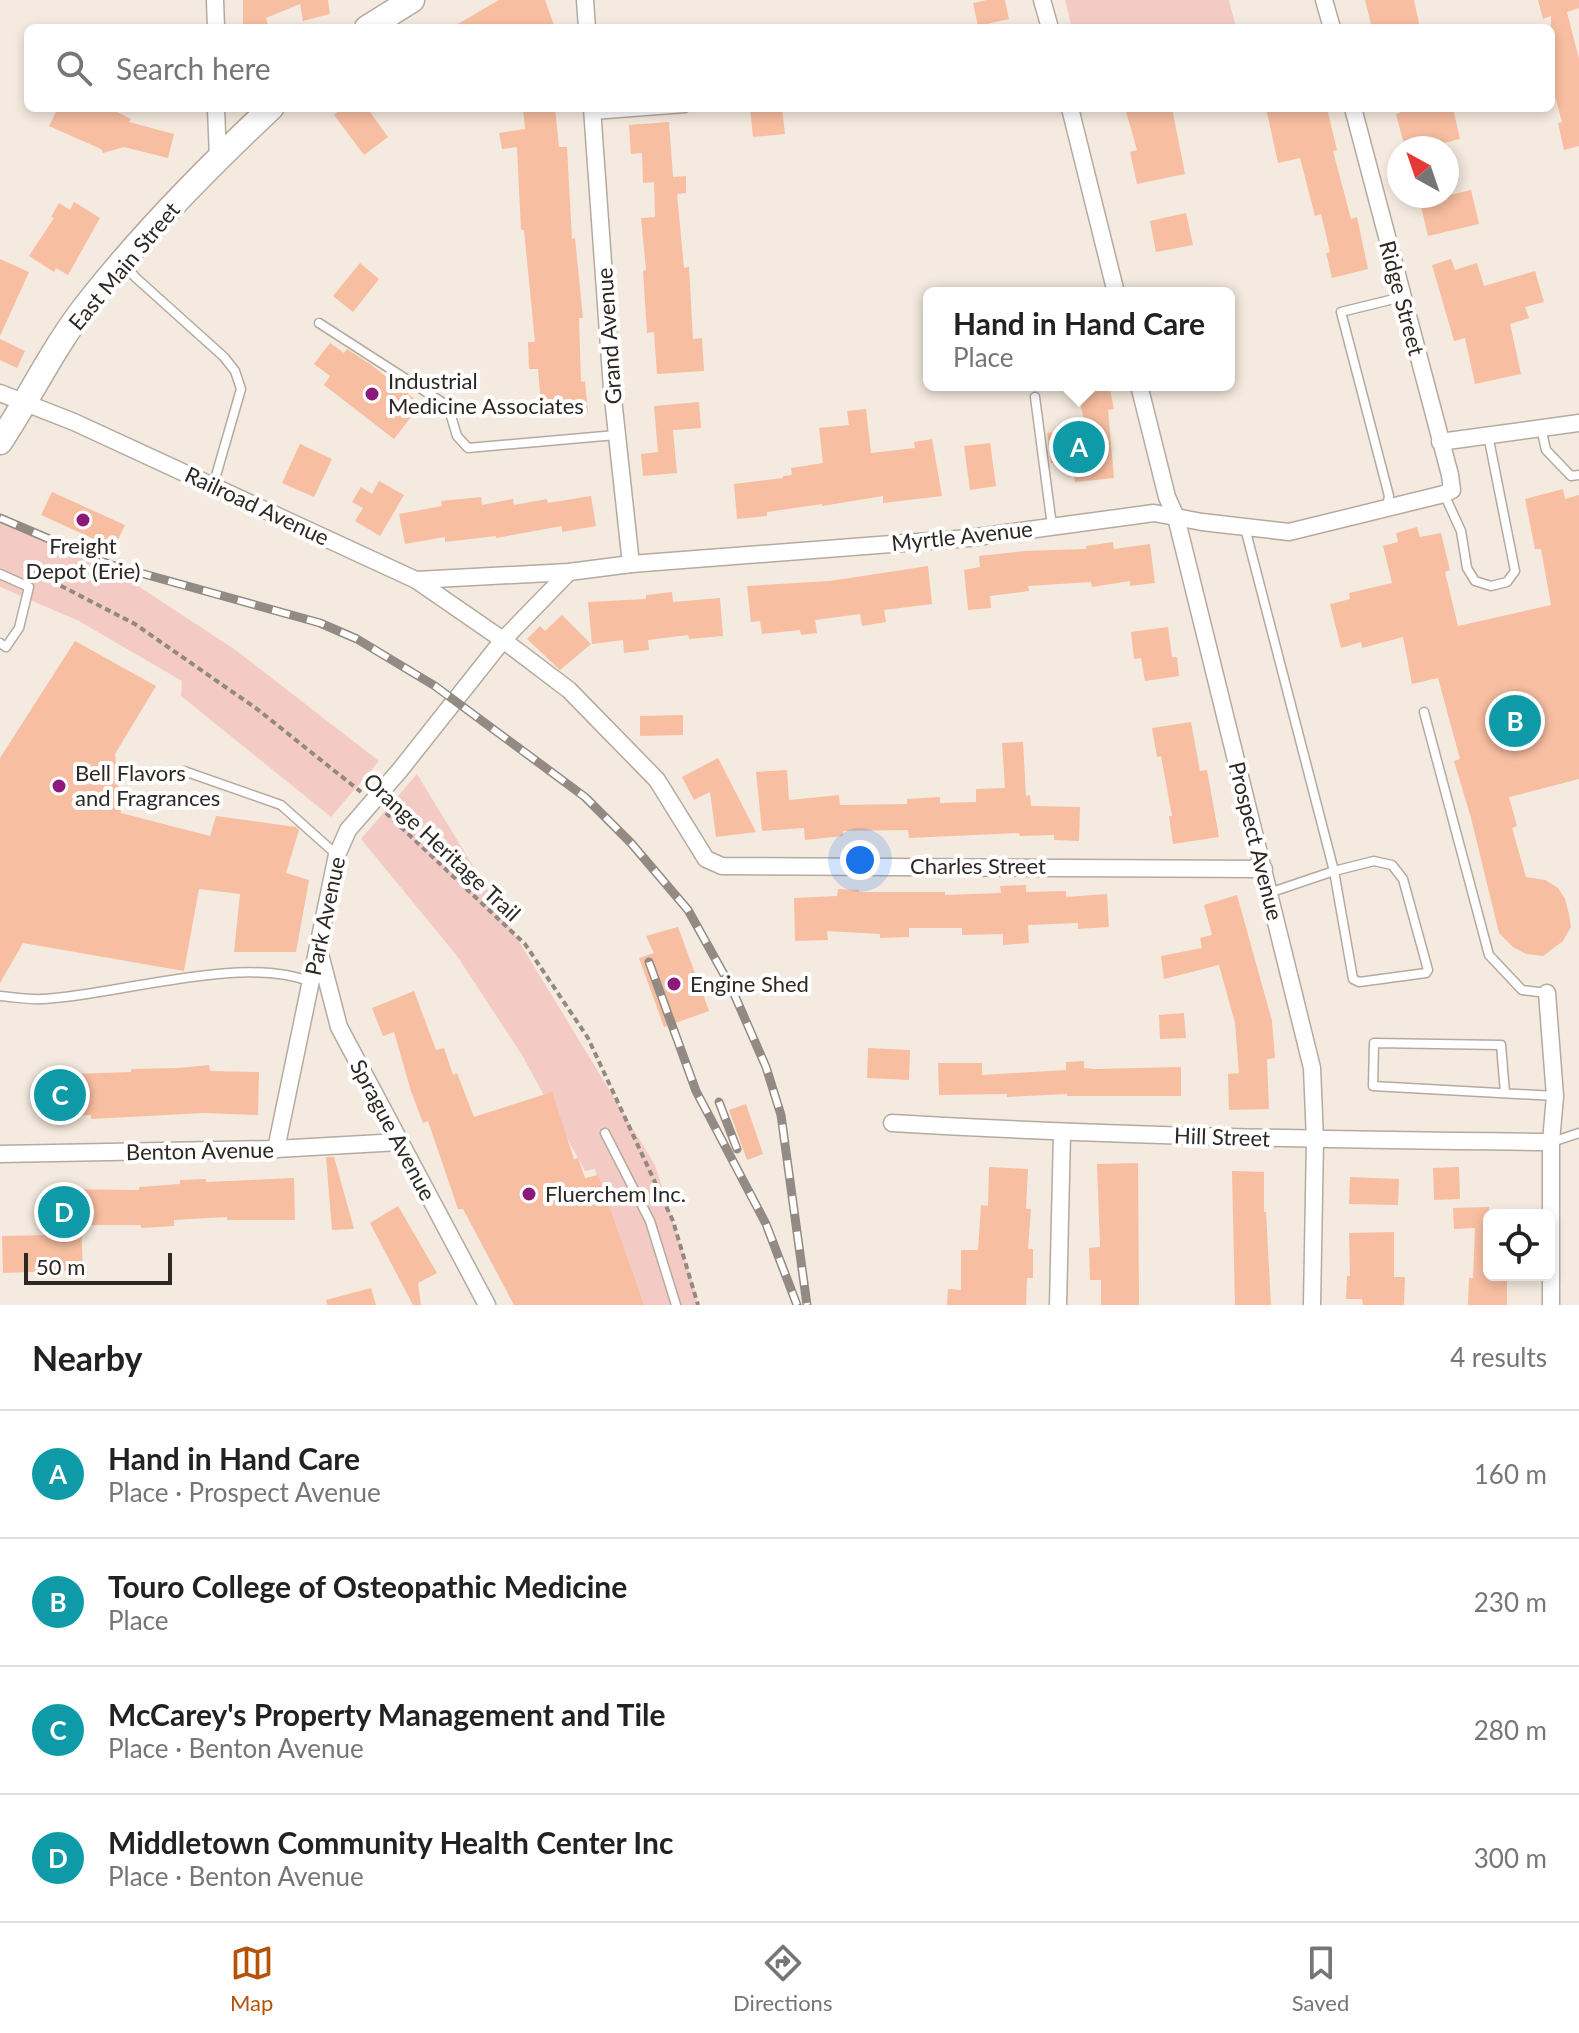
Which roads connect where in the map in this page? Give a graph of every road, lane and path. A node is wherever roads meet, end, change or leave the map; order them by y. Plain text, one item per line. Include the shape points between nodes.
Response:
1 (215, 0) edge
2 (412, 0) edge
3 (585, 0) edge
4 (1042, 0) edge
5 (1324, 0) edge
6 (216, 24) edge
7 (373, 24) edge
8 (587, 24) edge
9 (1049, 24) edge
10 (1331, 24) edge
11 (216, 112) edge
12 (267, 112) edge
13 (593, 112) edge
14 (1071, 112) edge
15 (1354, 112) edge
16 (218, 158) junction
17 (123, 263) junction
18 (1115, 287) edge
19 (1402, 297) junction
20 (319, 323) dead end
21 (1140, 391) edge
22 (0, 393) edge
23 (1035, 397) dead end
24 (25, 404) junction
25 (1579, 423) edge
26 (1541, 428) junction
27 (617, 435) junction
28 (1488, 435) junction
29 (0, 442) edge
30 (1440, 442) junction
31 (1579, 475) edge
32 (213, 486) junction
33 (1444, 494) junction
34 (1387, 507) junction
35 (1176, 517) junction
36 (1052, 526) junction
37 (1244, 527) junction
38 (631, 564) junction
39 (24, 568) dead end
40 (569, 572) junction
41 (0, 574) edge
42 (416, 580) junction
43 (503, 640) junction
44 (0, 643) edge
45 (1424, 712) dead end
46 (184, 771) dead end
47 (373, 802) junction
48 (337, 855) junction
49 (1264, 869) junction
50 (1334, 871) junction
51 (1269, 893) junction
52 (319, 948) junction
53 (311, 982) junction
54 (1547, 993) joint
55 (0, 996) edge
56 (1505, 1093) junction
57 (1555, 1096) junction
58 (892, 1123) dead end
59 (605, 1133) dead end
60 (1062, 1133) junction
61 (1579, 1133) edge
62 (1315, 1140) junction
63 (399, 1142) junction
64 (1551, 1142) junction
65 (276, 1149) junction
66 (0, 1154) edge
67 (487, 1305) edge
68 (676, 1305) edge
69 (698, 1305) edge
70 (1058, 1305) edge
71 (1312, 1305) edge
72 (1551, 1305) edge

1 - 6 street
2 - 7 main road
3 - 8 street
4 - 9 street
5 - 10 street
11 - 16 street
12 - 16 main road, East Main Street
13 - 27 street, Grand Avenue
14 - 18 street
15 - 19 street, Ridge Street
16 - 17 main road, East Main Street
17 - 24 main road, East Main Street via 87,305
17 - 32 lane via 235,371 241,389
19 - 30 street, Ridge Street
19 - 34 lane via 1341,312 1389,496
20 - 27 lane via 448,406 457,436 468,448
21 - 35 street, Prospect Avenue
22 - 24 street, Railroad Avenue
23 - 36 lane
24 - 29 main road, East Main Street
24 - 32 street, Railroad Avenue
25 - 26 street
26 - 28 street
26 - 31 lane via 1546,450 1571,476
27 - 38 street, Grand Avenue
28 - 30 street
28 - 33 lane via 1515,571 1507,582 1491,586 1475,581
30 - 33 street via 1452,490
32 - 42 street, Railroad Avenue
33 - 34 street, Myrtle Avenue
34 - 37 street, Myrtle Avenue via 1289,532
35 - 36 street, Myrtle Avenue via 1154,513
35 - 37 street, Myrtle Avenue
35 - 49 street, Prospect Avenue
36 - 38 street, Myrtle Avenue via 969,538
37 - 50 lane
38 - 40 street, Myrtle Avenue
39 - 47 path, Orange Heritage Trail via 135,624 257,709
40 - 42 street, Myrtle Avenue
40 - 43 street
41 - 44 lane via 29,587 19,628 6,647
42 - 43 street, Railroad Avenue
43 - 47 street, Park Avenue
43 - 49 street, Charles Street via 569,690 612,732 657,780 706,859 722,866
45 - 54 lane via 1489,955 1522,990
46 - 48 lane via 281,805
47 - 48 street, Park Avenue via 348,830
47 - 69 path, Orange Heritage Trail via 525,944 588,1038 673,1221
48 - 52 street, Park Avenue
49 - 51 street, Prospect Avenue
50 - 50 lane via 1353,979 1426,973 1403,879 1392,865 1374,861
50 - 51 lane
51 - 62 street, Prospect Avenue via 1312,1068
52 - 53 street, Park Avenue
52 - 63 street, Sprague Avenue via 339,1027
53 - 55 lane via 264,973 224,974 41,999
53 - 65 street, Park Avenue
54 - 57 street
56 - 56 lane via 1373,1086 1374,1043 1501,1045
56 - 57 lane
57 - 64 street
58 - 60 street, Hill Street
59 - 68 lane via 650,1221
60 - 62 street, Hill Street
60 - 70 street
61 - 64 lane
62 - 64 street, Hill Street
62 - 71 street, Prospect Avenue
63 - 65 street, Benton Avenue
63 - 67 street, Sprague Avenue
64 - 72 street
65 - 66 street, Benton Avenue

